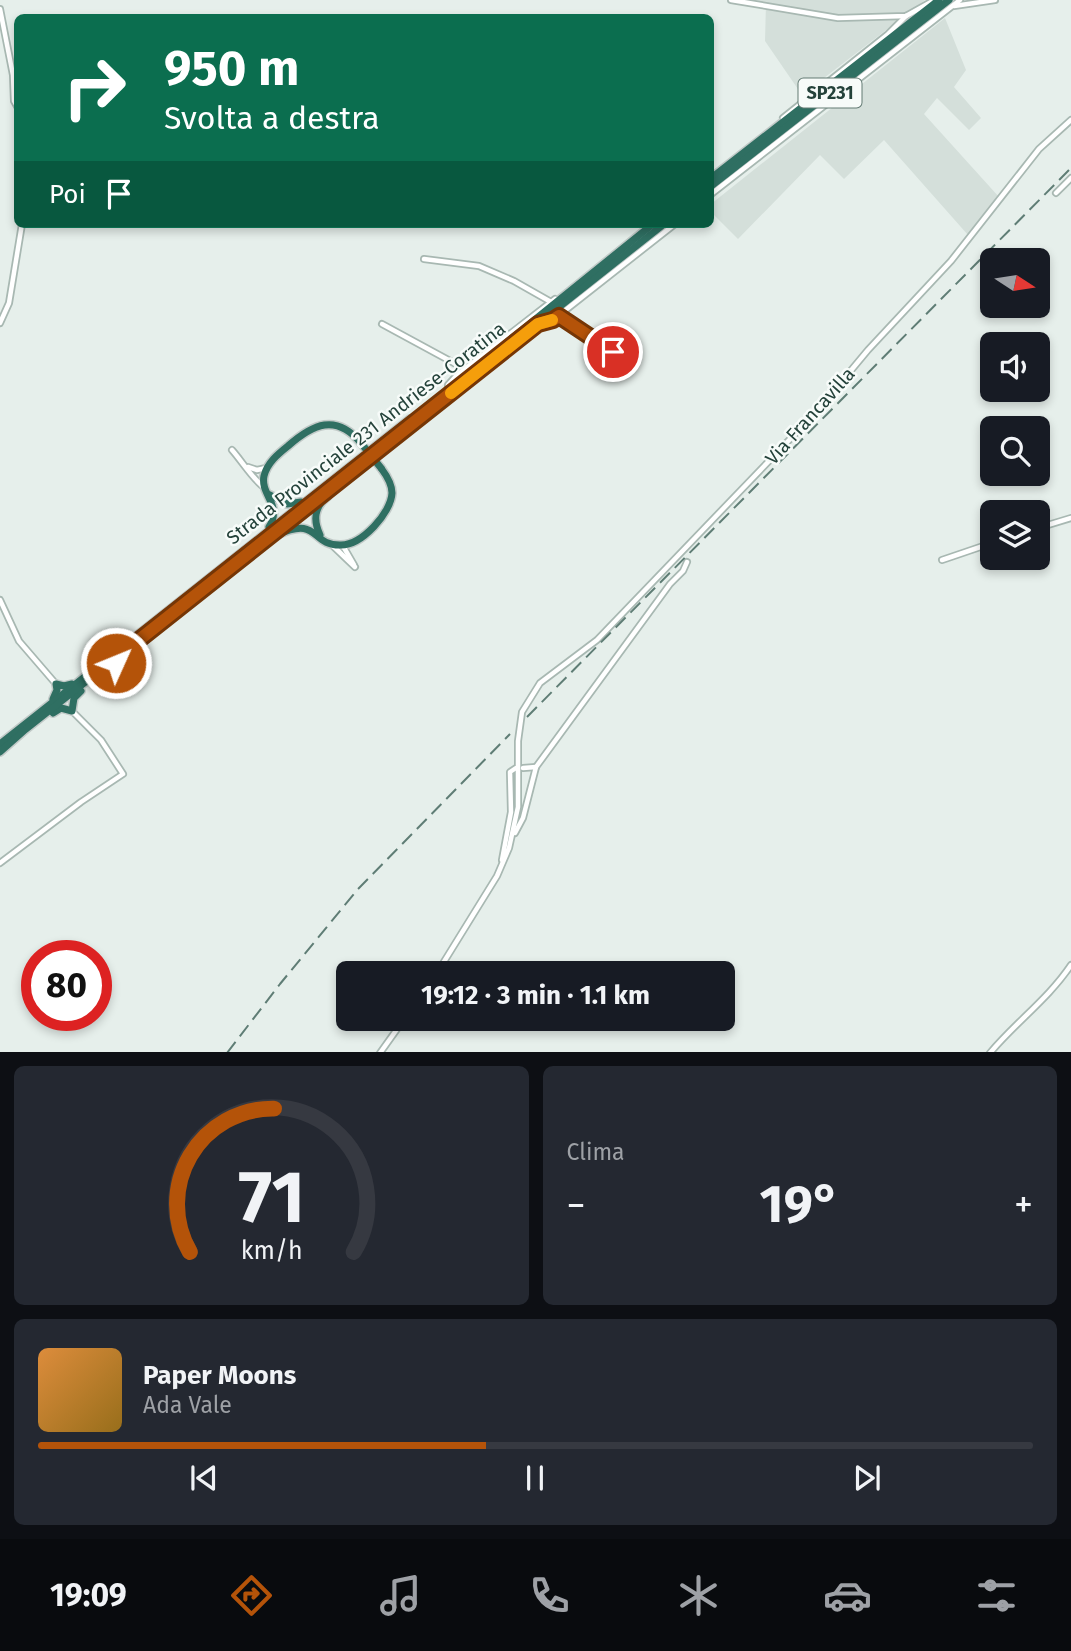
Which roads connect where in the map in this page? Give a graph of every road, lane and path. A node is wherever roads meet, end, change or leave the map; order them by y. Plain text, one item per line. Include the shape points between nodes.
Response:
1 (731, 0) edge
2 (935, 0) edge
3 (960, 0) edge
4 (995, 0) edge
5 (978, 1) edge
6 (951, 3) edge
7 (0, 9) edge
8 (906, 16) junction
9 (14, 90) edge
10 (1071, 120) edge
11 (714, 174) edge
12 (714, 174) edge
13 (1071, 177) edge
14 (714, 184) edge
15 (714, 192) edge
16 (1056, 192) dead end
17 (21, 228) edge
18 (646, 228) edge
19 (646, 228) edge
20 (659, 228) edge
21 (670, 228) edge
22 (424, 259) dead end
23 (551, 302) junction
24 (559, 316) junction
25 (0, 323) edge
26 (382, 324) dead end
27 (538, 324) junction
28 (613, 352) dead end
29 (466, 369) junction
30 (449, 389) junction
31 (232, 450) dead end
32 (267, 467) junction
33 (250, 471) junction
34 (352, 471) junction
35 (264, 477) junction
36 (266, 490) junction
37 (308, 499) junction
38 (1071, 518) edge
39 (1050, 524) edge
40 (272, 534) junction
41 (322, 538) junction
42 (356, 540) junction
43 (253, 542) junction
44 (332, 544) junction
45 (342, 545) junction
46 (980, 547) edge
47 (348, 558) junction
48 (942, 560) dead end
49 (687, 562) dead end
50 (0, 600) edge
51 (125, 651) junction
52 (109, 656) junction
53 (56, 684) junction
54 (72, 711) junction
55 (24, 728) junction
56 (0, 744) edge
57 (0, 752) edge
58 (536, 767) junction
59 (516, 768) dead end
60 (523, 768) dead end
61 (516, 818) junction
62 (523, 818) junction
63 (512, 838) junction
64 (0, 863) edge
65 (502, 864) junction
66 (444, 961) edge
67 (1071, 965) edge
68 (395, 1031) edge
69 (380, 1052) edge
70 (990, 1052) edge

1 - 8 street via 838,18
2 - 8 street
2 - 12 highway, SP231
3 - 6 street, SP231
4 - 5 street
5 - 6 street
6 - 14 highway, SP231
6 - 15 street, SP231
7 - 9 street
8 - 11 street
10 - 61 street, Via Francavilla via 1038,149 951,261 818,410 676,560 584,651 548,676 531,695 519,723
13 - 16 street
17 - 25 street via 9,303
18 - 23 street
19 - 30 highway, Strada Provinciale 231 Andriese-Coratina
20 - 27 highway, Strada Provinciale 231 Andriese-Coratina
21 - 24 street
22 - 23 street via 479,266
23 - 29 street
24 - 27 street
24 - 28 street
26 - 29 street
27 - 34 highway, Strada Provinciale 231 Andriese-Coratina
29 - 30 street via 450,382
30 - 37 highway, Strada Provinciale 231 Andriese-Coratina
31 - 33 street
32 - 33 street
32 - 35 highway
32 - 42 highway, bridge via 315,426 348,429 391,486 390,503 378,522
33 - 35 street
33 - 36 street
34 - 40 highway, Strada Provinciale 231 Andriese-Coratina
34 - 41 highway via 317,508 315,524
35 - 36 highway
36 - 37 highway via 287,504
36 - 43 highway via 273,519
37 - 43 highway, Strada Provinciale 231 Andriese-Coratina
38 - 39 street
40 - 41 highway via 293,527
40 - 51 highway, Strada Provinciale 231 Andriese-Coratina
41 - 44 highway
42 - 45 highway
42 - 47 street
43 - 52 highway, Strada Provinciale 231 Andriese-Coratina
44 - 45 highway
44 - 47 street
45 - 47 street
46 - 48 street
49 - 58 street
50 - 53 street via 19,641
51 - 54 highway via 76,695
51 - 55 highway, Strada Provinciale 231 Andriese-Coratina
52 - 53 highway via 71,684
52 - 55 highway, Strada Provinciale 231 Andriese-Coratina
53 - 55 highway via 55,696
54 - 55 highway via 57,710 32,729
54 - 64 street via 101,740 123,775
55 - 56 highway, Strada Provinciale 231 Andriese-Coratina
55 - 57 highway, Strada Provinciale 231 Andriese-Coratina
58 - 60 street
58 - 62 street
59 - 65 street via 510,772 511,812
61 - 62 street
61 - 63 street
62 - 63 street
63 - 65 street
65 - 66 street
67 - 70 street via 1058,985
68 - 69 street

